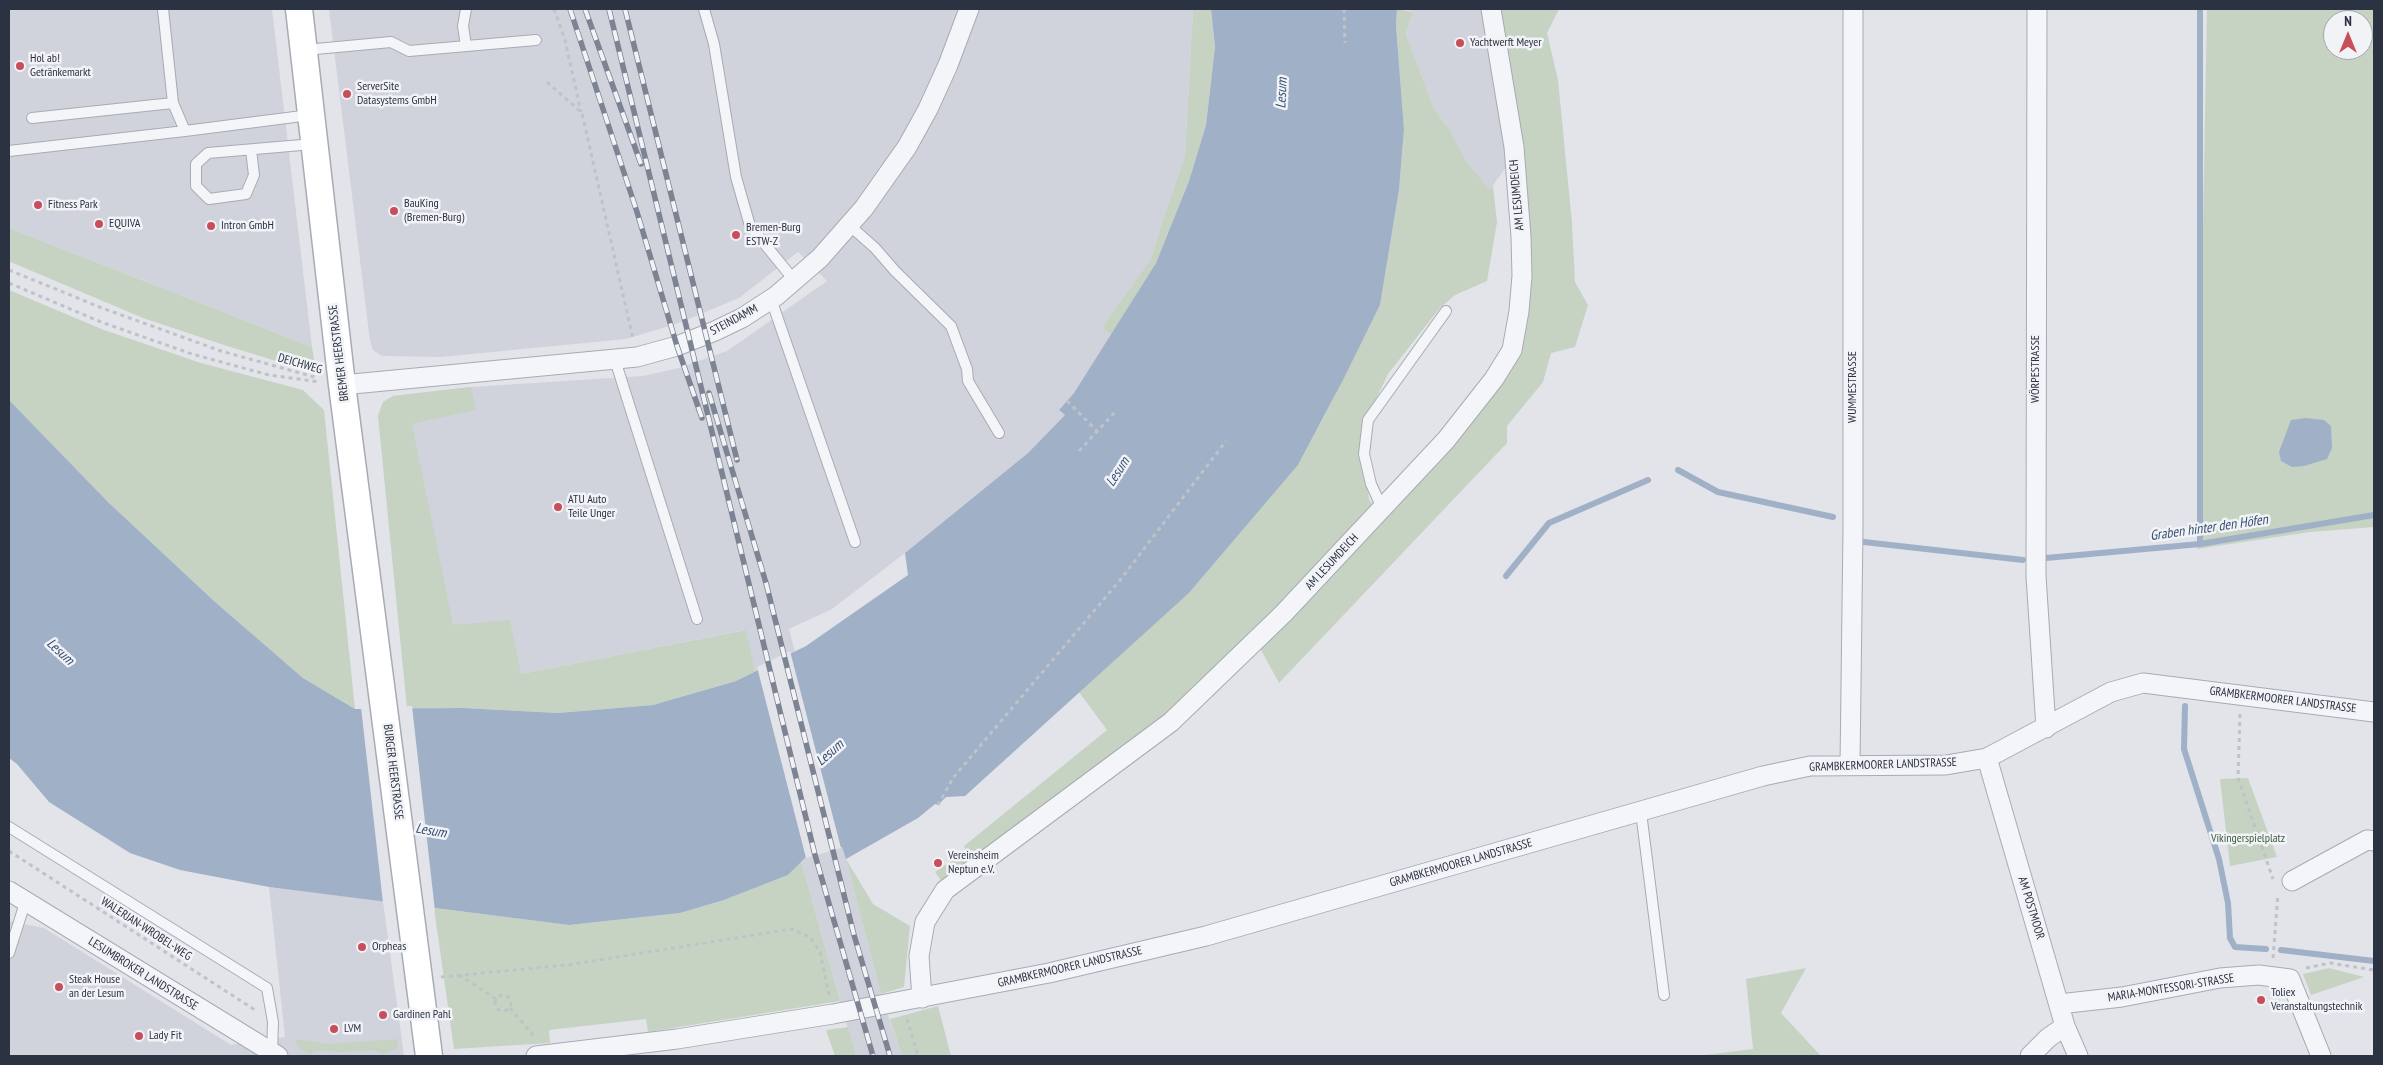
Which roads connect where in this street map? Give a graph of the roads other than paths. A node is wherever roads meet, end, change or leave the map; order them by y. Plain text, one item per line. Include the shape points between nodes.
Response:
1 (163, 9) edge
2 (299, 9) edge
3 (466, 9) edge
4 (704, 9) edge
5 (968, 9) edge
6 (1491, 9) edge
7 (1853, 9) edge
8 (2036, 9) edge
9 (536, 40) dead end
10 (466, 46) junction
11 (304, 50) junction
12 (173, 103) junction
13 (310, 115) junction
14 (32, 118) dead end
15 (185, 131) junction
16 (314, 144) junction
17 (251, 150) junction
18 (9, 151) edge
19 (849, 225) junction
20 (794, 280) junction
21 (771, 299) junction
22 (1446, 311) dead end
23 (615, 360) junction
24 (342, 385) junction
25 (999, 433) dead end
26 (1382, 508) junction
27 (855, 542) dead end
28 (697, 619) dead end
29 (383, 696) joint
30 (2374, 712) edge
31 (2046, 728) junction
32 (1988, 758) junction
33 (1850, 765) junction
34 (1641, 812) junction
35 (9, 827) edge
36 (2374, 840) edge
37 (2292, 881) dead end
38 (9, 891) edge
39 (26, 900) junction
40 (9, 953) edge
41 (1664, 995) dead end
42 (922, 998) junction
43 (2059, 1004) junction
44 (2065, 1026) junction
45 (678, 1048) edge
46 (273, 1055) edge
47 (428, 1056) edge
48 (544, 1056) edge
49 (2030, 1056) edge
50 (2078, 1056) edge
51 (2321, 1056) edge

1 - 12 lane
2 - 11 main road, BREMER HEERSTRASSE
3 - 10 lane via 463,26
4 - 20 lane via 714,44 736,177 750,226
5 - 19 street, STEINDAMM via 948,65 924,116 907,146
6 - 26 street, AM LESUMDEICH via 1514,146 1521,237 1522,276 1512,350 1494,380 1446,440
7 - 33 street, WUMMESTRASSE
8 - 31 street, WÖRPESTRASSE via 2036,576
9 - 10 lane
10 - 11 lane via 409,51 391,42
11 - 13 main road, BREMER HEERSTRASSE
12 - 14 lane
12 - 15 lane
13 - 15 lane
13 - 16 main road, BREMER HEERSTRASSE
15 - 18 lane
16 - 17 lane
16 - 24 main road, BREMER HEERSTRASSE
17 - 17 lane via 208,153 196,164 196,186 209,199 246,194 254,175
19 - 20 street, STEINDAMM via 820,258
19 - 25 lane via 951,326 967,368 968,381
20 - 21 street, STEINDAMM
21 - 23 street, STEINDAMM via 715,331 678,346
21 - 27 lane
22 - 26 lane via 1368,420 1364,454 1371,484
23 - 24 street, STEINDAMM
23 - 28 lane
24 - 29 main road, BREMER HEERSTRASSE
26 - 42 street, AM LESUMDEICH via 1283,614 1171,722 945,890 924,922 919,956
29 - 47 main road, BURGER HEERSTRASSE
30 - 31 street, GRAMBKERMOORER LANDSTRASSE via 2143,683 2111,692
31 - 32 street, GRAMBKERMOORER LANDSTRASSE
32 - 33 street, GRAMBKERMOORER LANDSTRASSE via 1946,765
32 - 43 street, AM POSTMOOR
33 - 34 street, GRAMBKERMOORER LANDSTRASSE via 1810,766 1772,774
34 - 41 lane
34 - 42 street, GRAMBKERMOORER LANDSTRASSE via 1206,936 1049,973
35 - 46 lane via 266,988
36 - 37 street via 2367,840
38 - 39 street, LESUMBROKER LANDSTRASSE
39 - 40 lane
39 - 46 street, LESUMBROKER LANDSTRASSE
42 - 45 street, GRAMBKERMOORER LANDSTRASSE
43 - 44 street, AM POSTMOOR
43 - 51 street, MARIA-MONTESSORI-STRASSE via 2122,997 2220,978 2259,975 2290,979
44 - 49 street
44 - 50 street, AM POSTMOOR
45 - 48 street, GRAMBKERMOORER LANDSTRASSE

